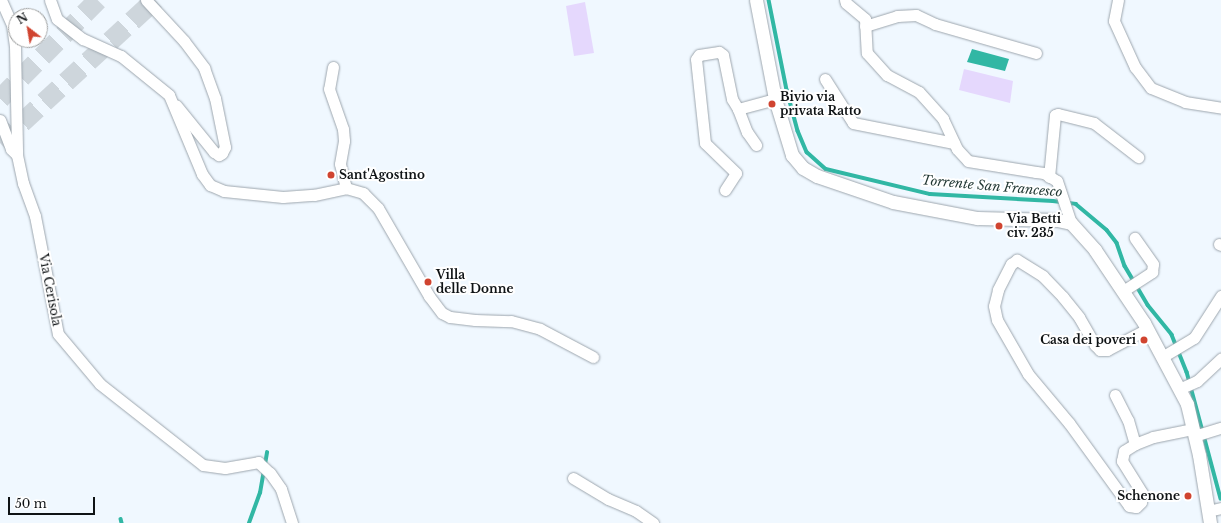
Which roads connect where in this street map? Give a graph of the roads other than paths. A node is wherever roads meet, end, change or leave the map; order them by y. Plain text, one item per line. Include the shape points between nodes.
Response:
1 (1, 0) edge
2 (50, 0) edge
3 (146, 0) edge
4 (756, 0) edge
5 (845, 0) edge
6 (1118, 0) edge
7 (865, 26) junction
8 (1036, 53) dead end
9 (333, 67) dead end
10 (825, 79) dead end
11 (169, 95) junction
12 (775, 99) junction
13 (1221, 108) edge
14 (738, 109) junction
15 (0, 120) edge
16 (954, 143) junction
17 (756, 145) dead end
18 (17, 155) junction
19 (1138, 157) dead end
20 (1053, 179) junction
21 (346, 188) junction
22 (725, 190) dead end
23 (1070, 220) junction
24 (1135, 238) dead end
25 (1125, 290) junction
26 (1221, 296) edge
27 (1147, 329) junction
28 (1165, 356) junction
29 (593, 357) dead end
30 (1221, 359) edge
31 (1181, 388) junction
32 (1115, 395) dead end
33 (1220, 429) edge
34 (1196, 433) junction
35 (1135, 444) junction
36 (573, 478) dead end
37 (1213, 513) edge
38 (292, 523) edge
39 (653, 523) edge

1 - 18 street, Via Cerisola via 12,24 14,39
2 - 11 street via 57,19 83,39 121,56
3 - 11 street via 184,41 204,68 215,98 225,147 222,153 214,152
4 - 12 street
5 - 7 street via 865,19
6 - 13 street via 1114,21 1135,67 1150,88 1185,102
7 - 8 street via 897,16 916,16 935,24
7 - 16 street via 867,53 888,75 919,92 942,119
9 - 21 street via 329,89 343,129 344,141 340,164
10 - 16 street via 853,124
11 - 21 street via 202,174 210,185 224,191 283,197 314,195
12 - 14 street
12 - 23 street via 792,155 816,176 893,202 977,218
14 - 17 street via 747,132
14 - 22 street via 732,99 722,55 719,52 699,55 696,59 705,143 736,172
15 - 18 street via 11,149
16 - 20 street via 968,162 1036,172
18 - 38 street, Via Cerisola via 23,183 35,216 58,334 100,384 203,465 225,468 258,462 270,472 281,489
19 - 20 street via 1094,124 1058,114 1055,115
20 - 23 street
21 - 29 street via 363,193 378,208 429,296 442,313 450,317 475,320 511,321 540,329
23 - 25 street
24 - 25 street via 1153,264 1152,272
25 - 27 street
26 - 28 street via 1194,338
27 - 28 street
27 - 35 street via 1107,350 1100,350 1094,345 1079,317 1063,297 1042,276 1017,260 1011,264 998,290 994,306 997,320 1028,374 1069,423 1124,501 1129,506 1136,507 1141,502 1142,493 1122,461 1124,451
28 - 31 street
30 - 31 street via 1198,381
31 - 34 street
32 - 35 street via 1128,420
33 - 34 street
34 - 35 street via 1153,437
34 - 37 street
36 - 39 street via 636,511

